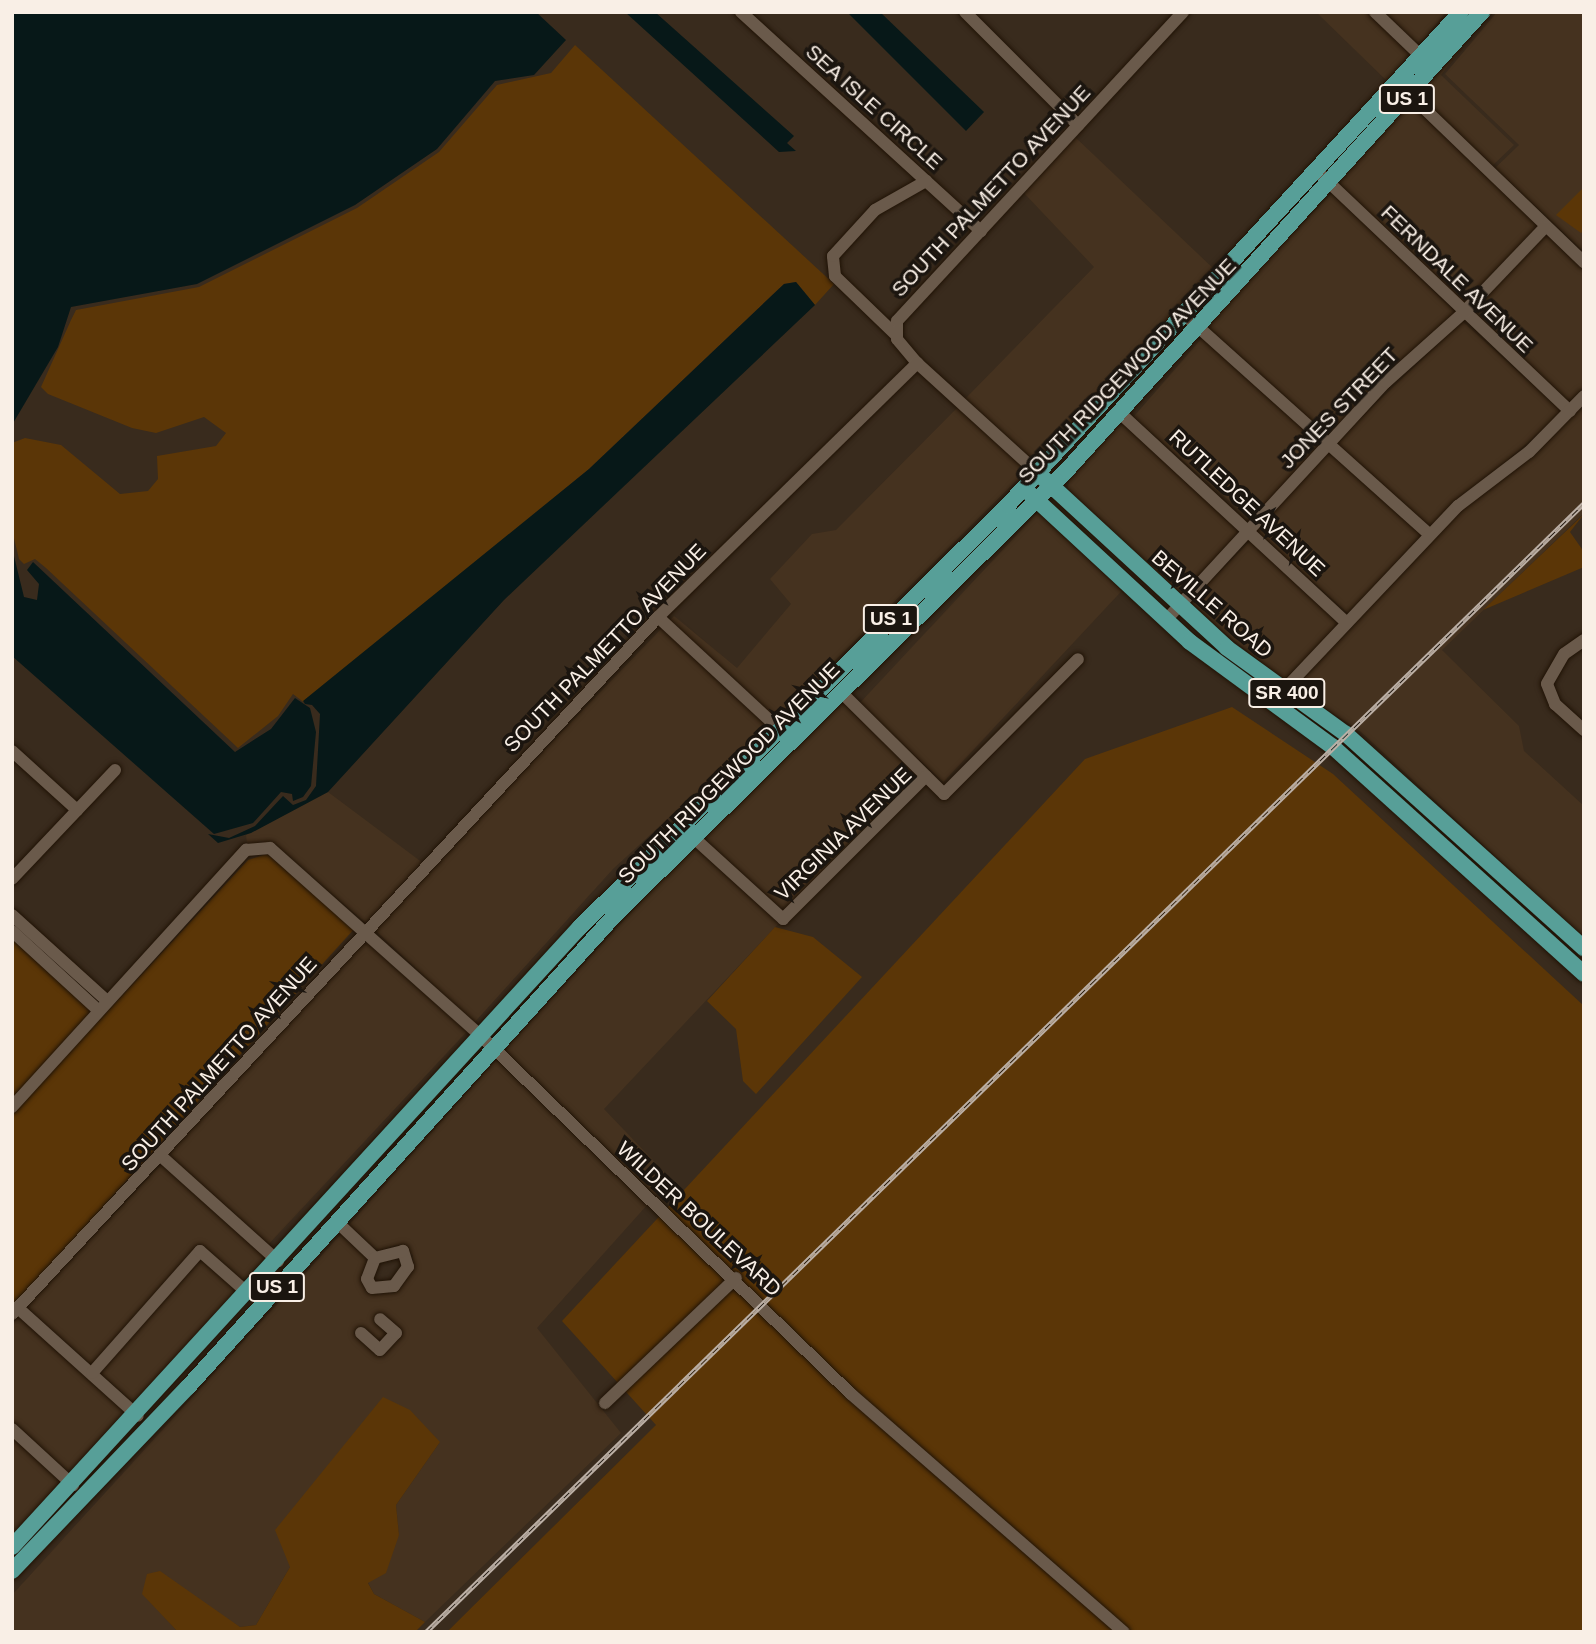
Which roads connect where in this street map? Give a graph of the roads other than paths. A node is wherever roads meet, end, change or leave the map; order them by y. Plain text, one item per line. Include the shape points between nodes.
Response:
1 (741, 12) edge
2 (965, 12) edge
3 (1375, 12) edge
4 (1461, 12) edge
5 (1479, 13) edge
6 (1174, 15) edge
7 (1422, 57) junction
8 (1404, 89) junction
9 (1078, 125) junction
10 (1319, 173) junction
11 (926, 181) junction
12 (1331, 185) junction
13 (1545, 226) junction
14 (981, 231) junction
15 (1584, 262) edge
16 (1462, 314) junction
17 (1186, 316) junction
18 (1199, 328) junction
19 (896, 335) junction
20 (917, 363) junction
21 (1584, 396) edge
22 (1570, 411) junction
23 (1120, 413) junction
24 (1328, 443) junction
25 (1038, 473) junction
26 (1050, 485) junction
27 (1029, 493) junction
28 (1251, 533) junction
29 (1429, 534) junction
30 (1180, 606) junction
31 (658, 617) junction
32 (1166, 620) junction
33 (1347, 623) junction
34 (1584, 640) edge
35 (862, 648) junction
36 (1078, 659) dead end
37 (844, 689) junction
38 (1283, 691) junction
39 (1270, 705) junction
40 (779, 729) junction
41 (1584, 730) edge
42 (12, 751) edge
43 (1383, 766) junction
44 (115, 770) dead end
45 (926, 776) junction
46 (1371, 780) junction
47 (706, 800) junction
48 (77, 810) junction
49 (693, 836) junction
50 (12, 879) edge
51 (12, 915) edge
52 (366, 929) junction
53 (12, 931) edge
54 (1584, 948) edge
55 (1583, 972) edge
56 (102, 1005) junction
57 (487, 1041) junction
58 (12, 1107) edge
59 (162, 1157) junction
60 (336, 1221) junction
61 (374, 1258) dead end
62 (278, 1261) junction
63 (736, 1278) junction
64 (249, 1294) junction
65 (15, 1311) edge
66 (380, 1319) dead end
67 (361, 1333) dead end
68 (92, 1373) junction
69 (605, 1403) dead end
70 (145, 1422) junction
71 (12, 1429) edge
72 (73, 1485) junction
73 (12, 1547) edge
74 (12, 1571) edge
75 (1124, 1632) edge

1 - 11 street, SEA ISLE CIRCLE
2 - 9 street
3 - 7 street
4 - 7 main road, SOUTH RIDGEWOOD AVENUE / US 1
5 - 8 main road, SOUTH RIDGEWOOD AVENUE / US 1
6 - 9 street, SOUTH PALMETTO AVENUE
7 - 8 main road, SOUTH RIDGEWOOD AVENUE / US 1
8 - 10 main road, SOUTH RIDGEWOOD AVENUE / US 1
8 - 12 main road, SOUTH RIDGEWOOD AVENUE / US 1
8 - 13 street
9 - 14 street, SOUTH PALMETTO AVENUE
10 - 12 street, FERNDALE AVENUE
10 - 17 main road, SOUTH RIDGEWOOD AVENUE / US 1
11 - 14 street, SEA ISLE CIRCLE
11 - 19 street via 875,210 833,256 835,276
12 - 16 street, FERNDALE AVENUE
12 - 18 main road, SOUTH RIDGEWOOD AVENUE / US 1
13 - 15 street
13 - 16 street, JONES STREET
14 - 19 street, SOUTH PALMETTO AVENUE via 897,321
16 - 22 street, FERNDALE AVENUE
16 - 24 street, JONES STREET
17 - 18 street
17 - 25 main road, SOUTH RIDGEWOOD AVENUE / US 1
18 - 23 main road, SOUTH RIDGEWOOD AVENUE / US 1
18 - 24 street
19 - 20 street
20 - 25 street, BEVILLE ROAD
20 - 31 street, SOUTH PALMETTO AVENUE
21 - 22 street
22 - 29 street
23 - 26 main road, SOUTH RIDGEWOOD AVENUE / US 1
23 - 28 street, RUTLEDGE AVENUE
24 - 28 street, JONES STREET
24 - 29 street
25 - 26 main road, BEVILLE ROAD / SR 400
25 - 27 main road, SOUTH RIDGEWOOD AVENUE / US 1
26 - 27 main road, SOUTH RIDGEWOOD AVENUE / US 1
26 - 30 main road, BEVILLE ROAD / SR 400
27 - 32 main road, BEVILLE ROAD / SR 400
27 - 35 main road, SOUTH RIDGEWOOD AVENUE / US 1
27 - 37 main road, SOUTH RIDGEWOOD AVENUE / US 1
28 - 30 street, JONES STREET
28 - 33 street, RUTLEDGE AVENUE
29 - 33 street
30 - 32 street, JONES STREET
30 - 38 main road, BEVILLE ROAD / SR 400
31 - 40 street
31 - 52 street, SOUTH PALMETTO AVENUE
32 - 39 main road, BEVILLE ROAD / SR 400
33 - 38 street
34 - 41 street via 1564,654 1547,684 1555,704
35 - 37 main road
35 - 40 main road, SOUTH RIDGEWOOD AVENUE / US 1
36 - 45 street, VIRGINIA AVENUE via 944,794
37 - 45 street
37 - 49 main road, SOUTH RIDGEWOOD AVENUE / US 1
38 - 39 street
38 - 43 main road, BEVILLE ROAD / SR 400
39 - 46 main road, BEVILLE ROAD / SR 400
40 - 47 main road, SOUTH RIDGEWOOD AVENUE / US 1
42 - 48 street
43 - 46 street
43 - 54 main road, BEVILLE ROAD / SR 400
44 - 48 street
45 - 49 street, VIRGINIA AVENUE via 783,919
46 - 55 main road, BEVILLE ROAD / SR 400
47 - 49 main road
47 - 57 main road, SOUTH RIDGEWOOD AVENUE / US 1
48 - 50 street
49 - 57 main road, SOUTH RIDGEWOOD AVENUE / US 1
51 - 56 street
52 - 56 street, WILDER BOULEVARD via 270,848 246,850
52 - 57 street, WILDER BOULEVARD
52 - 59 street, SOUTH PALMETTO AVENUE
53 - 56 street
56 - 58 street
57 - 60 main road, SOUTH RIDGEWOOD AVENUE / US 1
57 - 62 main road, SOUTH RIDGEWOOD AVENUE / US 1
57 - 63 street, WILDER BOULEVARD
59 - 62 street
59 - 65 street, SOUTH PALMETTO AVENUE
60 - 61 street
60 - 70 main road, SOUTH RIDGEWOOD AVENUE / US 1
62 - 64 main road, SOUTH RIDGEWOOD AVENUE / US 1
63 - 69 street
63 - 75 street, WILDER BOULEVARD via 852,1395
64 - 68 street via 200,1251
64 - 70 main road, SOUTH RIDGEWOOD AVENUE / US 1 via 158,1394
65 - 68 street
66 - 67 street via 396,1333 380,1350
68 - 70 street
70 - 72 main road, SOUTH RIDGEWOOD AVENUE / US 1
70 - 74 main road, SOUTH RIDGEWOOD AVENUE / US 1 via 121,1460
71 - 72 street
72 - 73 main road, SOUTH RIDGEWOOD AVENUE / US 1

